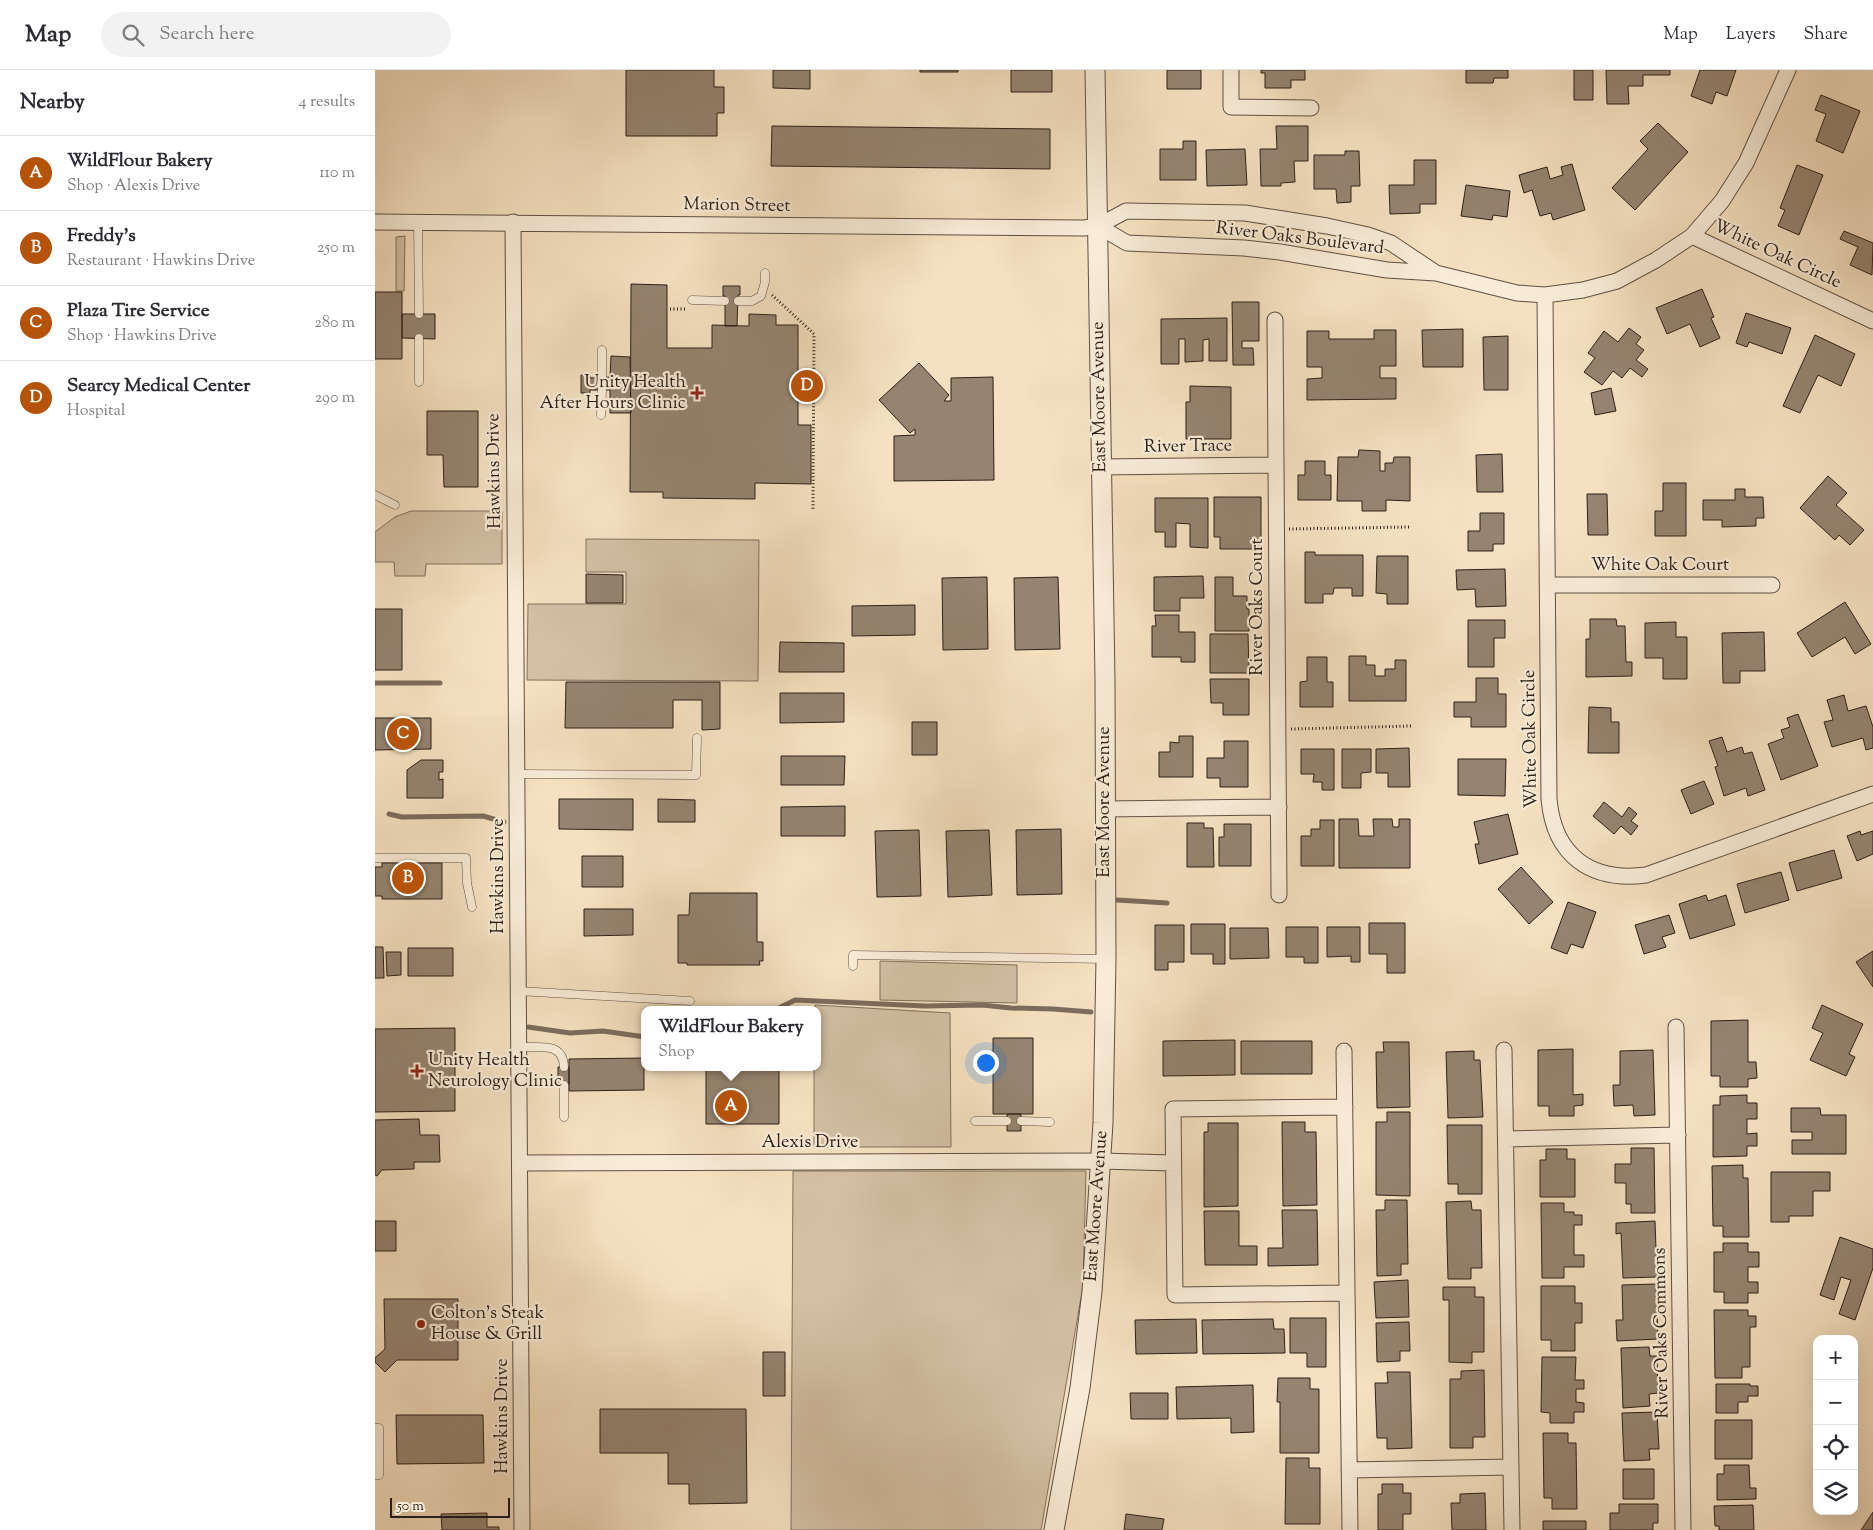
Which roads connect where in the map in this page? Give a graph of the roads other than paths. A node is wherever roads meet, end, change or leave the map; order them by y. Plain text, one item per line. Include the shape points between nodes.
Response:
1 (1095, 70) edge
2 (1231, 70) edge
3 (1788, 70) edge
4 (1311, 108) dead end
5 (375, 222) edge
6 (418, 222) junction
7 (513, 222) junction
8 (1098, 226) junction
9 (1691, 236) junction
10 (765, 272) dead end
11 (1436, 273) junction
12 (1545, 295) junction
13 (692, 300) dead end
14 (725, 301) dead end
15 (738, 301) dead end
16 (419, 314) dead end
17 (1275, 320) dead end
18 (1873, 320) edge
19 (419, 338) dead end
20 (602, 350) dead end
21 (602, 378) dead end
22 (419, 382) dead end
23 (601, 390) dead end
24 (601, 415) dead end
25 (1276, 465) junction
26 (1101, 467) junction
27 (375, 495) edge
28 (395, 505) dead end
29 (1772, 585) dead end
30 (1548, 586) junction
31 (697, 738) dead end
32 (517, 774) junction
33 (1873, 794) edge
34 (1279, 807) junction
35 (1105, 809) junction
36 (375, 858) edge
37 (1279, 895) dead end
38 (472, 907) dead end
39 (1105, 959) junction
40 (853, 966) dead end
41 (518, 991) junction
42 (690, 1001) dead end
43 (1676, 1027) dead end
44 (519, 1047) junction
45 (1504, 1050) dead end
46 (1344, 1051) dead end
47 (564, 1067) dead end
48 (564, 1084) dead end
49 (1345, 1107) junction
50 (565, 1117) dead end
51 (1007, 1121) dead end
52 (1021, 1121) dead end
53 (975, 1122) dead end
54 (1050, 1122) dead end
55 (1678, 1135) junction
56 (1505, 1139) junction
57 (1101, 1161) junction
58 (1173, 1162) junction
59 (520, 1163) junction
60 (1347, 1293) junction
61 (375, 1428) edge
62 (1511, 1467) junction
63 (1349, 1470) junction
64 (375, 1475) edge
65 (523, 1530) edge
66 (1054, 1530) edge
67 (1350, 1530) edge
68 (1512, 1530) edge
69 (1683, 1530) edge

1 - 8 street, East Moore Avenue
2 - 4 street via 1231,107
3 - 9 street, River Oaks Boulevard via 1746,163 1722,201
5 - 6 street, Marion Street
6 - 7 street, Marion Street
6 - 16 lane
7 - 8 street, Marion Street
7 - 32 street, Hawkins Drive
8 - 11 street, River Oaks Boulevard via 1127,243 1244,248 1387,270
8 - 11 street, River Oaks Boulevard via 1126,211 1254,215 1368,235 1391,243
8 - 26 street, East Moore Avenue
9 - 12 street, River Oaks Boulevard via 1617,281
9 - 18 street, White Oak Circle
10 - 15 lane via 761,296 752,301
11 - 12 street, River Oaks Boulevard via 1517,293
12 - 30 street, White Oak Circle
13 - 14 lane
17 - 25 street, River Oaks Court
19 - 22 lane
20 - 21 lane
23 - 24 lane
25 - 26 street, River Trace
25 - 34 street, River Oaks Court
26 - 35 street, East Moore Avenue
27 - 28 lane
29 - 30 street, White Oak Court
30 - 33 street, White Oak Circle via 1551,815 1563,845 1587,868 1613,875 1646,875
31 - 32 lane via 696,775
32 - 41 street, Hawkins Drive
34 - 35 street
34 - 37 street, River Oaks Court
35 - 39 street, East Moore Avenue
36 - 38 lane via 466,858
39 - 40 lane via 853,955
39 - 57 street, East Moore Avenue
41 - 42 lane
41 - 44 street, Hawkins Drive
43 - 55 street, River Oaks Commons
44 - 47 lane via 558,1050
44 - 59 street, Hawkins Drive
45 - 56 street
46 - 49 street
48 - 50 lane
49 - 58 street via 1173,1109
49 - 60 street
51 - 53 lane
52 - 54 lane
55 - 56 street
55 - 69 street, River Oaks Commons
56 - 62 street
57 - 58 street
57 - 59 street, Alexis Drive
57 - 66 street, East Moore Avenue via 1092,1292 1080,1388
58 - 60 street via 1175,1296
59 - 65 street, Hawkins Drive
60 - 63 street
61 - 64 lane via 379,1428 379,1475
62 - 63 street
62 - 68 street
63 - 67 street

